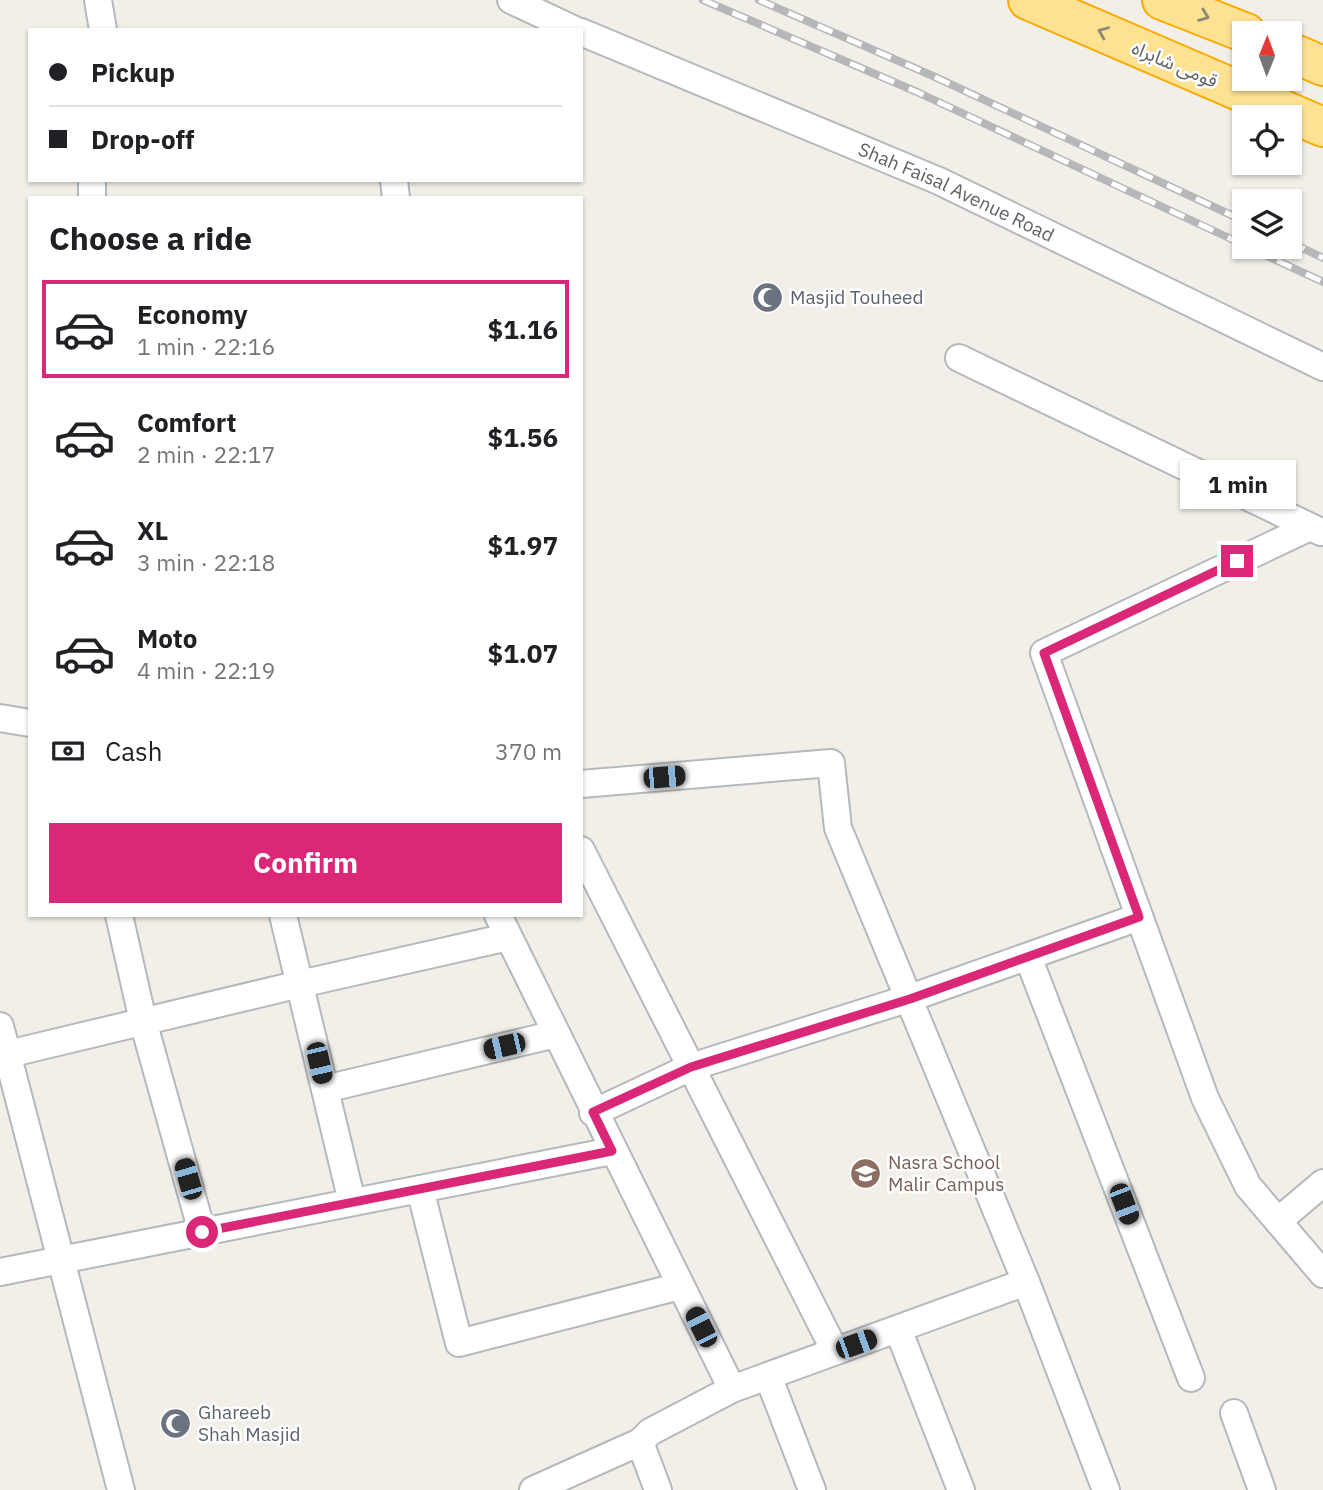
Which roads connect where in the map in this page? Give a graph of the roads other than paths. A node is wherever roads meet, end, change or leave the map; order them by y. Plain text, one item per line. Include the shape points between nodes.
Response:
1 (97, 0) edge
2 (511, 0) edge
3 (1028, 0) edge
4 (1163, 0) edge
5 (1232, 27) edge
6 (103, 28) edge
7 (571, 28) edge
8 (583, 33) edge
9 (1302, 57) edge
10 (1323, 66) edge
11 (1323, 127) edge
12 (959, 358) dead end
13 (1323, 367) edge
14 (1316, 530) edge
15 (0, 718) edge
16 (28, 723) edge
17 (583, 784) edge
18 (583, 853) edge
19 (119, 917) edge
20 (283, 917) edge
21 (1139, 917) junction
22 (503, 926) edge
23 (1028, 957) junction
24 (300, 984) junction
25 (910, 999) junction
26 (143, 1021) junction
27 (0, 1026) edge
28 (556, 1034) junction
29 (691, 1067) junction
30 (7, 1072) edge
31 (325, 1089) junction
32 (593, 1112) junction
33 (612, 1151) junction
34 (1323, 1183) edge
35 (420, 1189) junction
36 (352, 1202) junction
37 (1278, 1221) junction
38 (202, 1232) junction
39 (62, 1260) junction
40 (0, 1272) edge
41 (1323, 1274) edge
42 (1026, 1282) junction
43 (680, 1286) junction
44 (898, 1329) junction
45 (835, 1351) junction
46 (768, 1376) junction
47 (1191, 1378) dead end
48 (732, 1389) junction
49 (1234, 1413) dead end
50 (640, 1442) junction
51 (121, 1490) edge
52 (533, 1490) edge
53 (658, 1490) edge
54 (812, 1490) edge
55 (961, 1490) edge
56 (1107, 1490) edge
57 (1262, 1490) edge

1 - 6 street
2 - 7 street
11 -> 3 highway, قومی شاہراہ
4 -> 5 highway
8 - 13 street, Shah Faisal Avenue Road via 939,181
9 - 10 highway
12 - 14 street
14 - 21 street via 1044,653
15 - 16 street
17 - 25 street via 831,763 838,828
18 - 29 street
19 - 26 street
20 - 24 street
21 - 23 street
21 - 37 street via 1205,1098 1248,1186
22 - 24 street
22 - 28 street
23 - 25 street
23 - 47 street
24 - 26 street
24 - 31 street
25 - 29 street
25 - 42 street
26 - 30 street
26 - 38 street
27 - 30 street
28 - 31 street
28 - 32 street
29 - 32 street
29 - 45 street
30 - 39 street
31 - 36 street
32 - 33 street
33 - 35 street
33 - 43 street
34 - 37 street
35 - 36 street
35 - 43 street via 460,1343
36 - 38 street
37 - 41 street
38 - 39 street
39 - 40 street
39 - 51 street
42 - 44 street
42 - 56 street
43 - 48 street
44 - 45 street
44 - 55 street
45 - 46 street
46 - 48 street
46 - 54 street
48 - 50 street via 650,1432
49 - 57 street
50 - 52 street
50 - 53 street

